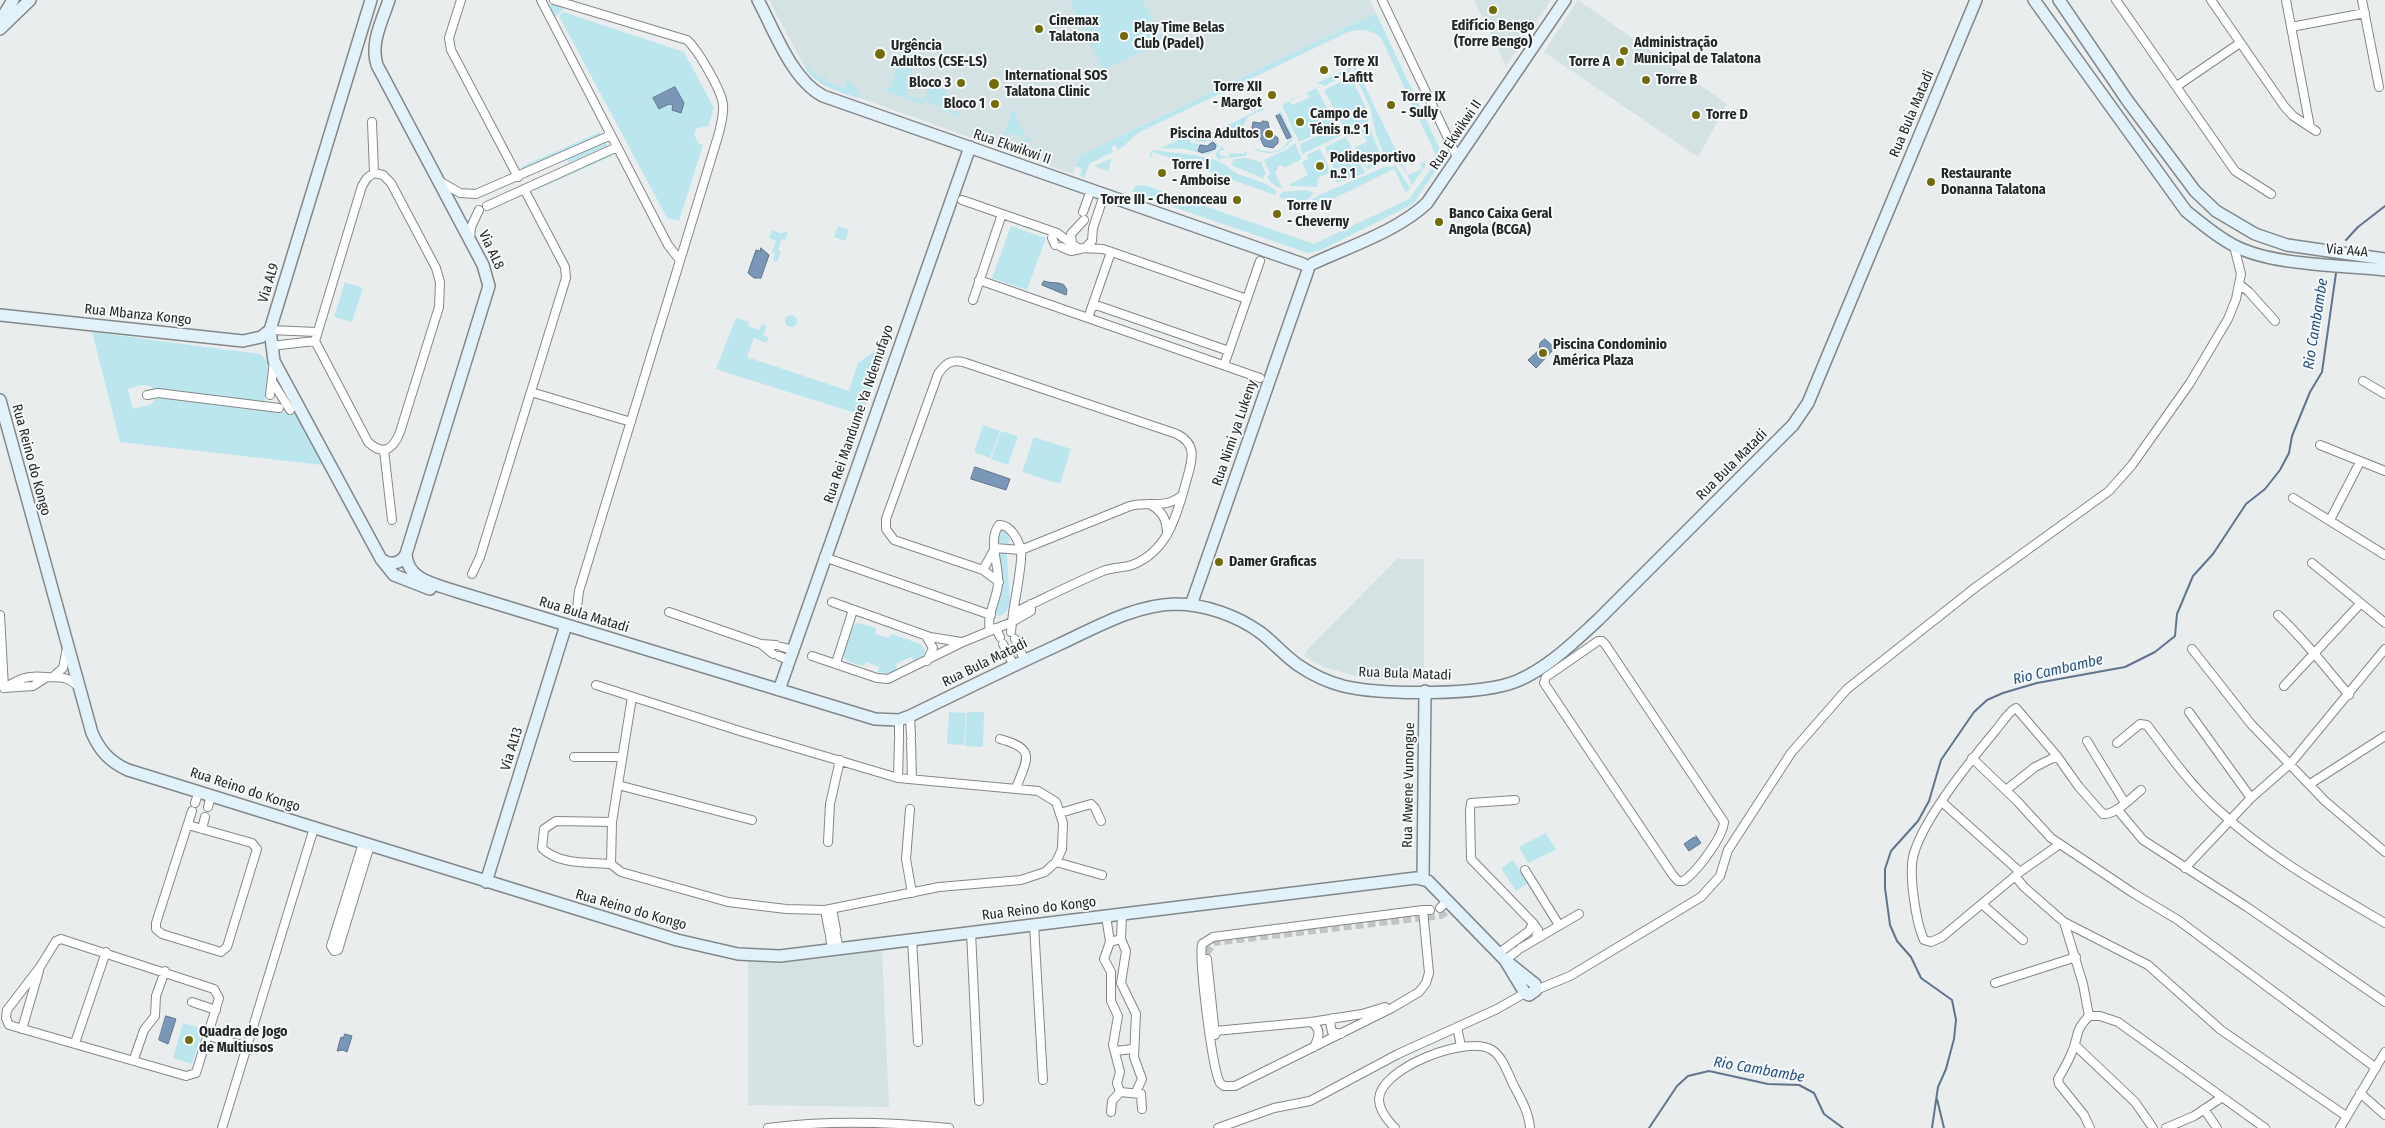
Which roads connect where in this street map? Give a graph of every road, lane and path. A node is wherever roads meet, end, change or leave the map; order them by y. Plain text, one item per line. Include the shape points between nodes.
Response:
1 (13, 0) edge
2 (30, 0) edge
3 (371, 0) edge
4 (389, 0) edge
5 (461, 0) edge
6 (541, 0) edge
7 (554, 0) edge
8 (758, 0) edge
9 (1382, 0) edge
10 (1565, 0) edge
11 (1976, 0) edge
12 (2034, 0) edge
13 (2059, 0) edge
14 (2116, 0) edge
15 (2211, 0) edge
16 (2286, 0) edge
17 (2362, 0) edge
18 (2365, 12) junction
19 (0, 21) edge
20 (2074, 22) junction
21 (2291, 27) junction
22 (0, 29) edge
23 (2057, 33) junction
24 (358, 41) junction
25 (2240, 42) junction
26 (374, 44) junction
27 (2177, 86) junction
28 (2379, 87) dead end
29 (2303, 98) junction
30 (2284, 106) junction
31 (372, 122) dead end
32 (611, 135) junction
33 (617, 147) junction
34 (970, 147) junction
35 (1458, 159) junction
36 (544, 166) junction
37 (374, 173) junction
38 (518, 177) junction
39 (549, 177) junction
40 (437, 178) junction
41 (524, 188) junction
42 (1096, 192) junction
43 (2271, 194) dead end
44 (2202, 199) junction
45 (962, 200) dead end
46 (2186, 211) junction
47 (1002, 214) junction
48 (1074, 230) junction
49 (1055, 232) junction
50 (1092, 236) junction
51 (471, 241) junction
52 (1072, 244) junction
53 (2234, 246) junction
54 (1083, 249) junction
55 (1103, 249) junction
56 (1111, 252) junction
57 (679, 259) junction
58 (1260, 261) dead end
59 (1308, 266) junction
60 (2385, 266) edge
61 (979, 280) junction
62 (2240, 284) junction
63 (1247, 299) junction
64 (972, 300) dead end
65 (1093, 304) junction
66 (0, 315) edge
67 (1088, 318) junction
68 (2275, 321) dead end
69 (270, 330) junction
70 (316, 332) junction
71 (315, 341) junction
72 (271, 346) junction
73 (1229, 351) junction
74 (274, 361) junction
75 (1224, 366) junction
76 (1260, 378) dead end
77 (272, 381) junction
78 (2362, 381) dead end
79 (531, 392) junction
80 (2385, 394) edge
81 (147, 395) dead end
82 (0, 400) edge
83 (270, 401) junction
84 (289, 410) junction
85 (631, 422) junction
86 (2320, 445) dead end
87 (384, 450) junction
88 (2360, 462) junction
89 (2385, 471) edge
90 (1182, 496) junction
91 (2293, 498) dead end
92 (1147, 503) junction
93 (392, 520) dead end
94 (2330, 520) junction
95 (1167, 537) junction
96 (995, 548) junction
97 (1021, 550) junction
98 (406, 554) junction
99 (2385, 555) edge
100 (824, 557) junction
101 (381, 559) junction
102 (2312, 563) dead end
103 (983, 570) junction
104 (472, 574) dead end
105 (999, 582) junction
106 (455, 592) junction
107 (832, 602) dead end
108 (1031, 604) junction
109 (2360, 604) junction
110 (1190, 606) junction
111 (577, 608) dead end
112 (853, 610) junction
113 (669, 612) dead end
114 (1013, 613) junction
115 (0, 615) edge
116 (991, 615) junction
117 (2278, 615) dead end
118 (1012, 622) junction
119 (2385, 623) edge
120 (566, 625) junction
121 (993, 629) junction
122 (1, 633) edge
123 (924, 635) junction
124 (963, 642) junction
125 (67, 644) junction
126 (2192, 649) dead end
127 (2385, 649) edge
128 (1563, 651) junction
129 (782, 652) junction
130 (2314, 653) junction
131 (812, 656) dead end
132 (927, 661) junction
133 (1025, 661) junction
134 (1571, 662) junction
135 (836, 663) junction
136 (1014, 666) junction
137 (51, 676) junction
138 (596, 685) dead end
139 (2284, 686) dead end
140 (79, 687) junction
141 (2, 688) edge
142 (779, 690) junction
143 (1425, 691) junction
144 (2349, 695) junction
145 (632, 697) junction
146 (2189, 712) dead end
147 (910, 716) junction
148 (899, 720) junction
149 (899, 736) junction
150 (2385, 736) edge
151 (911, 737) junction
152 (1000, 739) dead end
153 (2087, 741) dead end
154 (2117, 743) dead end
155 (2057, 756) junction
156 (574, 757) dead end
157 (622, 757) junction
158 (1972, 758) junction
159 (840, 760) junction
160 (2291, 763) junction
161 (898, 768) junction
162 (912, 769) junction
163 (898, 778) junction
164 (912, 779) junction
165 (2310, 784) junction
166 (618, 785) junction
167 (1016, 788) junction
168 (2006, 790) junction
169 (2141, 790) dead end
170 (199, 791) junction
171 (211, 795) junction
172 (2251, 798) junction
173 (1515, 800) dead end
174 (1942, 802) junction
175 (2125, 803) junction
176 (208, 808) dead end
177 (910, 809) dead end
178 (2117, 809) junction
179 (1060, 813) junction
180 (205, 817) dead end
181 (752, 820) dead end
182 (2230, 820) junction
183 (1101, 821) dead end
184 (612, 822) junction
185 (188, 825) junction
186 (314, 828) junction
187 (202, 829) junction
188 (828, 842) dead end
189 (366, 844) junction
190 (2060, 844) junction
191 (2385, 852) edge
192 (1056, 862) junction
193 (611, 864) junction
194 (2185, 868) junction
195 (1525, 870) dead end
196 (2017, 874) junction
197 (1102, 875) dead end
198 (1423, 879) junction
199 (486, 882) junction
200 (912, 892) junction
201 (1984, 905) junction
202 (828, 909) junction
203 (1424, 910) junction
204 (1122, 914) junction
205 (1579, 914) dead end
206 (1106, 916) junction
207 (2064, 922) junction
208 (1533, 923) junction
209 (2385, 923) edge
210 (1034, 925) junction
211 (1559, 925) junction
212 (971, 932) junction
213 (1536, 938) junction
214 (1121, 939) junction
215 (1517, 939) junction
216 (912, 940) junction
217 (2023, 940) dead end
218 (1110, 942) junction
219 (1521, 948) junction
220 (836, 949) junction
221 (106, 952) junction
222 (1206, 954) dead end
223 (1502, 956) junction
224 (2076, 957) junction
225 (40, 967) junction
226 (165, 971) junction
227 (1996, 983) dead end
228 (1536, 990) junction
229 (1525, 993) junction
230 (192, 1002) dead end
231 (2385, 1002) edge
232 (216, 1010) junction
233 (2089, 1016) junction
234 (1333, 1018) junction
235 (1311, 1022) junction
236 (1457, 1027) junction
237 (22, 1029) junction
238 (1215, 1031) junction
239 (1341, 1034) junction
240 (208, 1036) junction
241 (1212, 1041) junction
242 (918, 1042) dead end
243 (75, 1043) junction
244 (2075, 1045) junction
245 (246, 1046) junction
246 (1461, 1046) junction
247 (1314, 1047) junction
248 (1134, 1049) junction
249 (1115, 1051) junction
250 (2385, 1052) edge
251 (134, 1059) junction
252 (2376, 1068) junction
253 (1043, 1080) dead end
254 (1120, 1092) junction
255 (1136, 1092) junction
256 (2360, 1093) junction
257 (2221, 1098) junction
258 (979, 1101) dead end
259 (1142, 1109) dead end
260 (2204, 1109) junction
261 (1111, 1112) dead end
262 (2385, 1115) edge
263 (2346, 1116) junction
264 (2152, 1126) edge
265 (222, 1128) edge
266 (768, 1128) edge
267 (949, 1128) edge
268 (1218, 1128) edge
269 (1395, 1128) edge
270 (1530, 1128) edge
271 (2090, 1128) edge
272 (2141, 1128) edge
273 (2166, 1128) edge
274 (2217, 1128) edge
275 (2265, 1128) edge
276 (2340, 1128) edge

1 - 19 street
2 - 22 street
3 - 24 street, Via AL9
4 - 26 street, Via AL8
5 - 38 street via 449,38 451,50
6 - 32 street
7 - 57 street via 687,40 722,96 724,113 719,132
8 - 34 street, Rua Ekwikwi II via 797,73 814,91
9 - 35 street
10 - 35 street, Rua Ekwikwi II
11 - 128 street, Rua Bula Matadi via 1802,413 1605,613
12 - 23 street, Via A4A
13 - 20 street
14 - 27 street
15 - 25 street
16 - 21 street
17 - 18 street
18 - 21 street
18 - 28 street
20 - 23 street via 2072,35 2064,37
20 - 44 street via 2127,100
21 - 29 street
23 - 46 street, Via A4A
24 - 26 street via 362,52 371,51
24 - 69 street, Via AL9
25 - 27 street
25 - 30 street
26 - 40 street, Via AL8 via 377,65
27 - 43 street via 2236,171
29 - 30 street via 2298,109 2290,111
29 - 30 street via 2313,129
31 - 37 street
32 - 33 street
32 - 36 street
33 - 39 street
33 - 57 street via 668,245
34 - 42 street, Rua Ekwikwi II
34 - 100 street, Rua Rei Mandume Ya Ndemufayo
35 - 59 street, Rua Ekwikwi II via 1417,212
36 - 38 street
36 - 39 street
37 - 70 street via 362,186
37 - 87 street via 383,175 391,183 436,268 440,294 439,307 400,432 391,447
38 - 40 street via 470,195 449,188
39 - 41 street
40 - 51 street, Via AL8
41 - 51 street via 483,208 471,227
41 - 79 street via 566,272
42 - 48 street
42 - 50 street
42 - 59 street, Rua Ekwikwi II
44 - 46 street via 2197,212
44 - 60 street via 2255,234 2287,245
45 - 47 street
46 - 53 street, Via A4A
47 - 49 street
47 - 61 street
48 - 49 street
48 - 50 street via 1087,228
48 - 52 street via 1070,238
49 - 52 street
49 - 54 street via 1052,238 1058,246 1071,251
50 - 54 street via 1090,244
50 - 55 street
51 - 98 street, Via AL8 via 486,272 488,292
52 - 54 street
53 - 60 street, Via A4A via 2267,257
53 - 62 street
54 - 55 street
55 - 56 street
56 - 63 street
56 - 65 street
57 - 85 street
58 - 63 street
59 - 110 street, Rua Nimi ya Lukeny
61 - 64 street
61 - 67 street
62 - 68 street
62 - 228 street via 2228,319 2190,383 2132,465 2109,491 1976,587 1847,689 1791,753 1728,850 1720,876 1701,897 1570,976
63 - 73 street
65 - 67 street
65 - 73 street
66 - 69 street, Rua Mbanza Kongo via 243,341 262,337
67 - 75 street
69 - 70 street
69 - 72 street, Via AL9
70 - 71 street
71 - 72 street
71 - 87 street via 363,435 374,448
72 - 74 street, Via AL9
73 - 75 street
74 - 77 street
74 - 84 street, Via AL9
75 - 76 street
77 - 83 street
77 - 84 street
78 - 80 street
79 - 85 street
79 - 104 street
81 - 83 street
82 - 125 street, Rua Reino do Kongo
83 - 84 street
84 - 101 street, Via AL9
85 - 111 street via 579,591
86 - 88 street
87 - 93 street
88 - 89 street
88 - 94 street
90 - 92 street via 1169,503
90 - 95 street
90 - 103 street via 1193,452 1185,438 963,362 952,361 938,374 886,519 886,529 890,537 904,544
91 - 94 street
92 - 95 street via 1165,517
92 - 97 street via 1130,506
94 - 99 street
95 - 108 street via 1141,561 1104,571
96 - 97 street
96 - 97 street via 997,528 1006,525
96 - 103 street
96 - 105 street
97 - 114 street
98 - 101 street via 397,563 386,563
98 - 106 street, Rua Bula Matadi via 412,573
100 - 116 street
100 - 129 street, Rua Rei Mandume Ya Ndemufayo
101 - 106 street, Rua Bula Matadi via 400,578 437,590
102 - 109 street
103 - 105 street
105 - 116 street
106 - 120 street, Rua Bula Matadi
107 - 112 street
108 - 114 street
108 - 118 street via 1031,611
109 - 119 street
109 - 130 street
110 - 133 street, Rua Bula Matadi via 1155,607 1132,612
110 - 143 street, Rua Bula Matadi via 1239,620 1261,633 1298,665 1342,686
112 - 123 street
112 - 135 street
113 - 129 street
114 - 118 street
115 - 122 street
116 - 121 street via 988,622
117 - 130 street
118 - 121 street
118 - 133 street via 1013,636
120 - 142 street, Rua Bula Matadi
120 - 199 street, Via AL13
121 - 124 street
121 - 136 street
122 - 141 street
123 - 124 street
123 - 132 street via 934,648
124 - 132 street
125 - 137 street via 63,668
125 - 140 street, Rua Reino do Kongo
126 - 160 street via 2250,724
127 - 144 street
128 - 134 street
128 - 143 street, Rua Bula Matadi via 1529,675 1500,686
129 - 142 street, Rua Rei Mandume Ya Ndemufayo
130 - 139 street
130 - 144 street
131 - 135 street
132 - 135 street via 888,679
133 - 136 street, Rua Bula Matadi
134 - 134 street via 1546,677 1544,683 1672,874 1678,881 1683,881 1708,854 1723,828 1723,819 1603,642 1598,641
136 - 147 street, Rua Bula Matadi
137 - 140 street via 68,679
137 - 141 street via 30,675
138 - 145 street
140 - 170 street, Rua Reino do Kongo via 92,734 109,760 128,770
142 - 148 street, Rua Bula Matadi via 876,719
143 - 198 street, Rua Mwene Vunongue
144 - 160 street
145 - 157 street
145 - 159 street
146 - 172 street
147 - 148 street, Rua Bula Matadi
147 - 151 street
148 - 149 street
149 - 151 street
149 - 161 street
150 - 165 street
151 - 162 street
152 - 167 street via 1020,745 1026,752
153 - 175 street
154 - 182 street via 2140,724 2147,725 2202,794
155 - 158 street via 2016,708
155 - 168 street
155 - 178 street via 2101,812 2108,814
156 - 157 street
157 - 166 street
158 - 168 street
158 - 174 street
159 - 163 street
159 - 188 street via 830,804
160 - 165 street
160 - 172 street
161 - 162 street
161 - 163 street
162 - 164 street
163 - 164 street
164 - 167 street
165 - 191 street
166 - 181 street
166 - 184 street
167 - 179 street via 1047,795 1056,802
168 - 190 street via 2046,834
169 - 175 street
170 - 171 street, Rua Reino do Kongo
170 - 185 street
171 - 176 street
171 - 186 street, Rua Reino do Kongo
172 - 182 street
173 - 208 street via 1472,803 1471,859
174 - 196 street
174 - 201 street via 1913,858 1912,880 1924,940 1932,942 1942,938
175 - 178 street
177 - 200 street via 906,851
178 - 194 street via 2136,834
179 - 183 street via 1091,804
179 - 192 street via 1064,835
180 - 187 street
182 - 194 street
182 - 209 street via 2281,861
184 - 193 street
184 - 193 street via 556,820 544,829 542,848 558,859
185 - 187 street
185 - 187 street via 156,929 162,934 221,952 227,947 256,849 252,843
186 - 189 street, Rua Reino do Kongo
186 - 245 street
189 - 189 street via 331,946 334,951 338,948
189 - 199 street, Rua Reino do Kongo
190 - 196 street
190 - 252 street via 2178,920
192 - 197 street
192 - 200 street via 1045,872 1021,880
193 - 202 street via 636,877 728,902 786,909
194 - 231 street
195 - 211 street
196 - 201 street
196 - 207 street via 2024,887
198 - 204 street, Rua Reino do Kongo
198 - 223 street via 1444,904
199 - 220 street, Rua Reino do Kongo via 668,938 738,954 780,956
200 - 202 street
201 - 217 street
202 - 220 street
203 - 234 street via 1424,972 1416,989 1376,1010
203 - 239 street via 1429,972 1420,992
203 - 241 street via 1206,940 1202,944 1201,955
204 - 206 street, Rua Reino do Kongo
204 - 214 street
205 - 211 street
206 - 210 street, Rua Reino do Kongo
206 - 218 street
207 - 224 street
207 - 263 street via 2148,965 2221,1030
208 - 213 street via 1538,930
208 - 215 street via 1529,931
210 - 212 street, Rua Reino do Kongo
210 - 253 street
211 - 213 street
212 - 216 street, Rua Reino do Kongo
212 - 258 street
213 - 219 street
214 - 218 street
214 - 248 street via 1126,951 1121,984 1136,1014
215 - 219 street
215 - 223 street
216 - 220 street, Rua Reino do Kongo
216 - 242 street
218 - 249 street via 1104,959 1110,972 1110,1001 1118,1016 1113,1038
219 - 223 street
221 - 225 street via 60,938
221 - 226 street
221 - 243 street
222 - 238 street
223 - 228 street via 1535,984
223 - 229 street
224 - 227 street
224 - 233 street
225 - 237 street
225 - 237 street via 7,1010 9,1025
226 - 232 street via 214,989 219,998
226 - 251 street via 156,996 155,1016 144,1030
228 - 229 street via 1529,995
229 - 236 street
230 - 232 street
232 - 240 street
233 - 244 street via 2077,1031
233 - 257 street via 2118,1022
234 - 235 street
234 - 239 street via 1330,1022 1332,1032
235 - 238 street
235 - 247 street via 1319,1032
236 - 246 street
236 - 268 street via 1310,1101 1274,1108
237 - 243 street
238 - 241 street
239 - 247 street
240 - 245 street
240 - 251 street via 198,1070 190,1076
241 - 247 street via 1218,1079 1229,1087
243 - 251 street
244 - 264 street via 2136,1102
244 - 271 street via 2058,1084 2084,1115
245 - 265 street
246 - 269 street via 1406,1068 1384,1086 1379,1097 1380,1107
246 - 270 street via 1486,1047 1499,1056 1527,1114
248 - 249 street
248 - 255 street via 1135,1063 1142,1079
249 - 254 street
250 - 252 street
252 - 256 street
254 - 255 street
254 - 261 street via 1112,1101
255 - 259 street via 1141,1094
256 - 262 street
256 - 263 street
257 - 260 street
257 - 275 street
260 - 273 street
260 - 274 street
263 - 276 street
264 - 272 street
266 - 267 street via 839,1124

